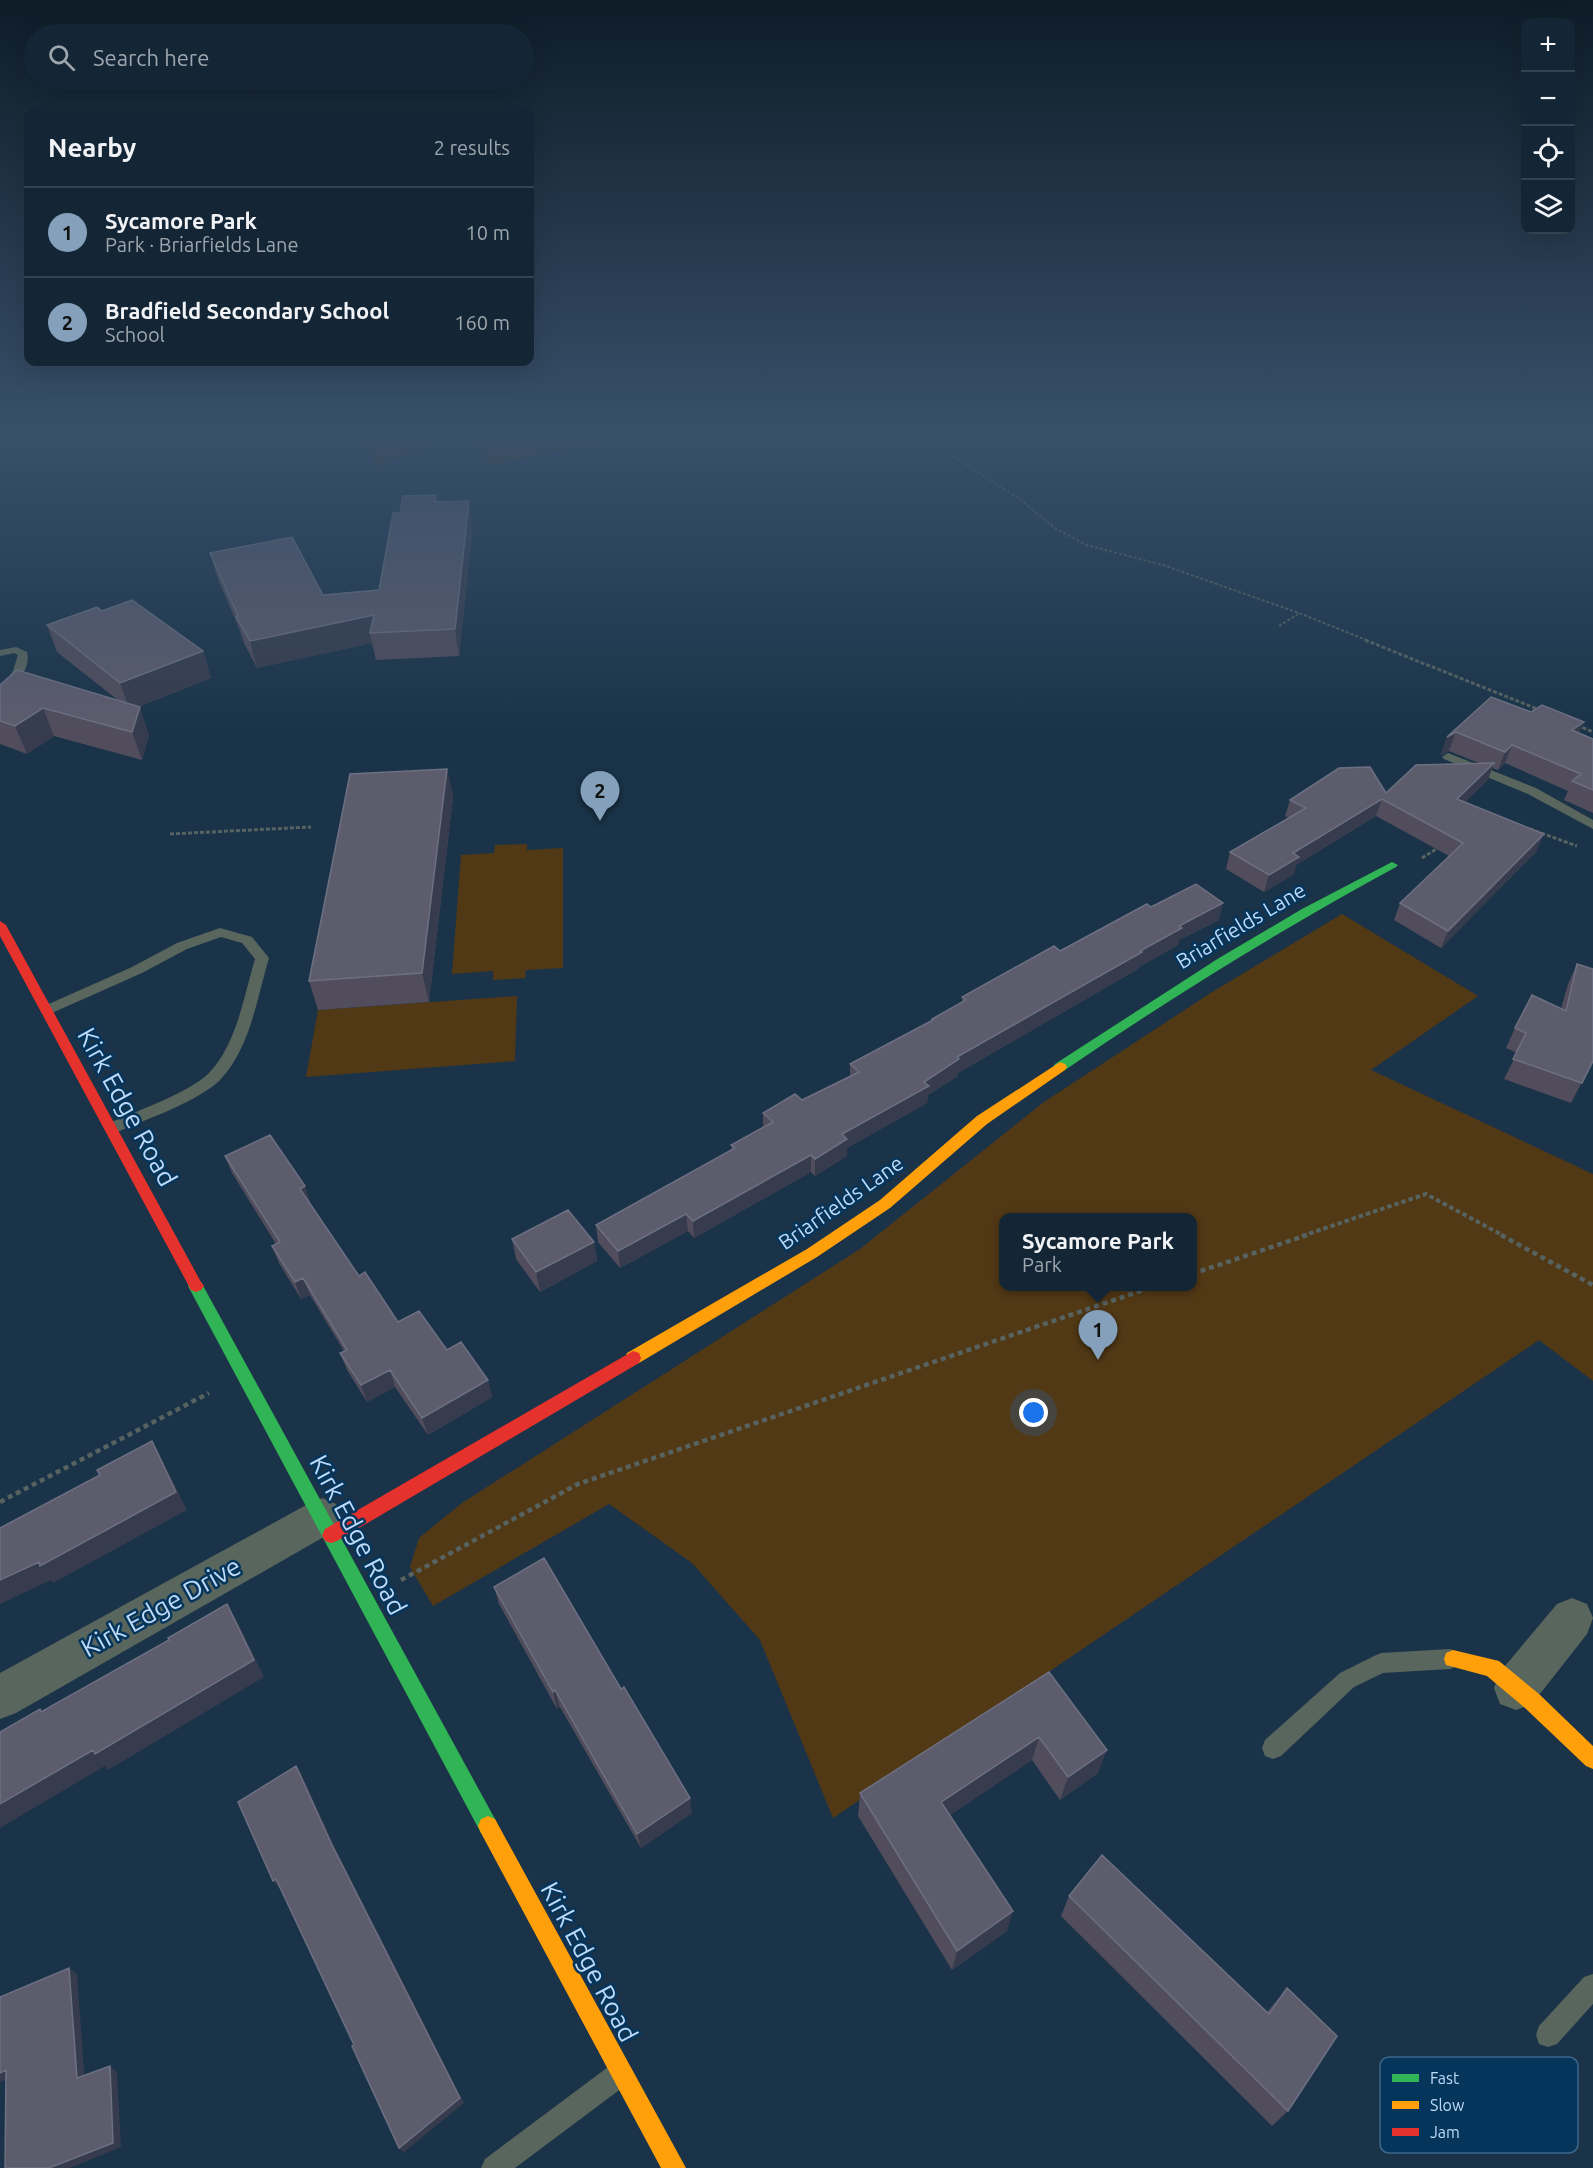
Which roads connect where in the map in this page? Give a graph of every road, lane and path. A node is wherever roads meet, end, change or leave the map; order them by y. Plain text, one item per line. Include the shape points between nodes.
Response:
1 (1059, 530) edge
2 (1299, 613) junction
3 (1279, 626) dead end
4 (0, 653) edge
5 (1, 697) edge
6 (1542, 711) edge
7 (1573, 724) edge
8 (1593, 732) edge
9 (1448, 757) edge
10 (1593, 825) edge
11 (311, 826) dead end
12 (1526, 827) edge
13 (170, 834) dead end
14 (1443, 845) edge
15 (1582, 848) dead end
16 (1392, 865) joint
17 (0, 925) edge
18 (47, 1010) junction
19 (112, 1128) junction
20 (1197, 1272) edge
21 (1593, 1285) edge
22 (1143, 1291) edge
23 (244, 1374) junction
24 (0, 1502) edge
25 (326, 1526) junction
26 (366, 1599) junction
27 (1572, 1619) dead end
28 (1454, 1659) joint
29 (1516, 1688) junction
30 (0, 1697) edge
31 (1273, 1748) dead end
32 (1593, 1759) edge
33 (1593, 1986) edge
34 (1548, 2035) dead end
35 (622, 2073) junction
36 (494, 2168) edge
37 (674, 2168) edge

1 - 2 path via 1086,545 1163,565
2 - 3 path
2 - 6 path
4 - 5 lane via 16,650 23,654 17,673
7 - 8 path
9 - 10 lane via 1533,791
11 - 13 path
12 - 15 path
14 - 16 path via 1423,857
16 - 25 street, Briarfields Lane via 1321,902 1129,1020 982,1120 885,1204 812,1253
17 - 18 street, Kirk Edge Road
18 - 19 street, Kirk Edge Road
18 - 19 lane via 137,970 182,945 220,932 247,940 262,958 236,1045 214,1077 179,1099
19 - 23 street, Kirk Edge Road
20 - 21 path via 1426,1194
22 - 26 path via 578,1484
23 - 24 path
23 - 25 street, Kirk Edge Road
25 - 26 street, Kirk Edge Road
25 - 30 street, Kirk Edge Drive
26 - 35 street, Kirk Edge Road
27 - 29 street
28 - 29 street via 1492,1668
28 - 31 lane via 1381,1663 1347,1680
29 - 32 street
33 - 34 lane
35 - 36 lane
35 - 37 street, Kirk Edge Road

